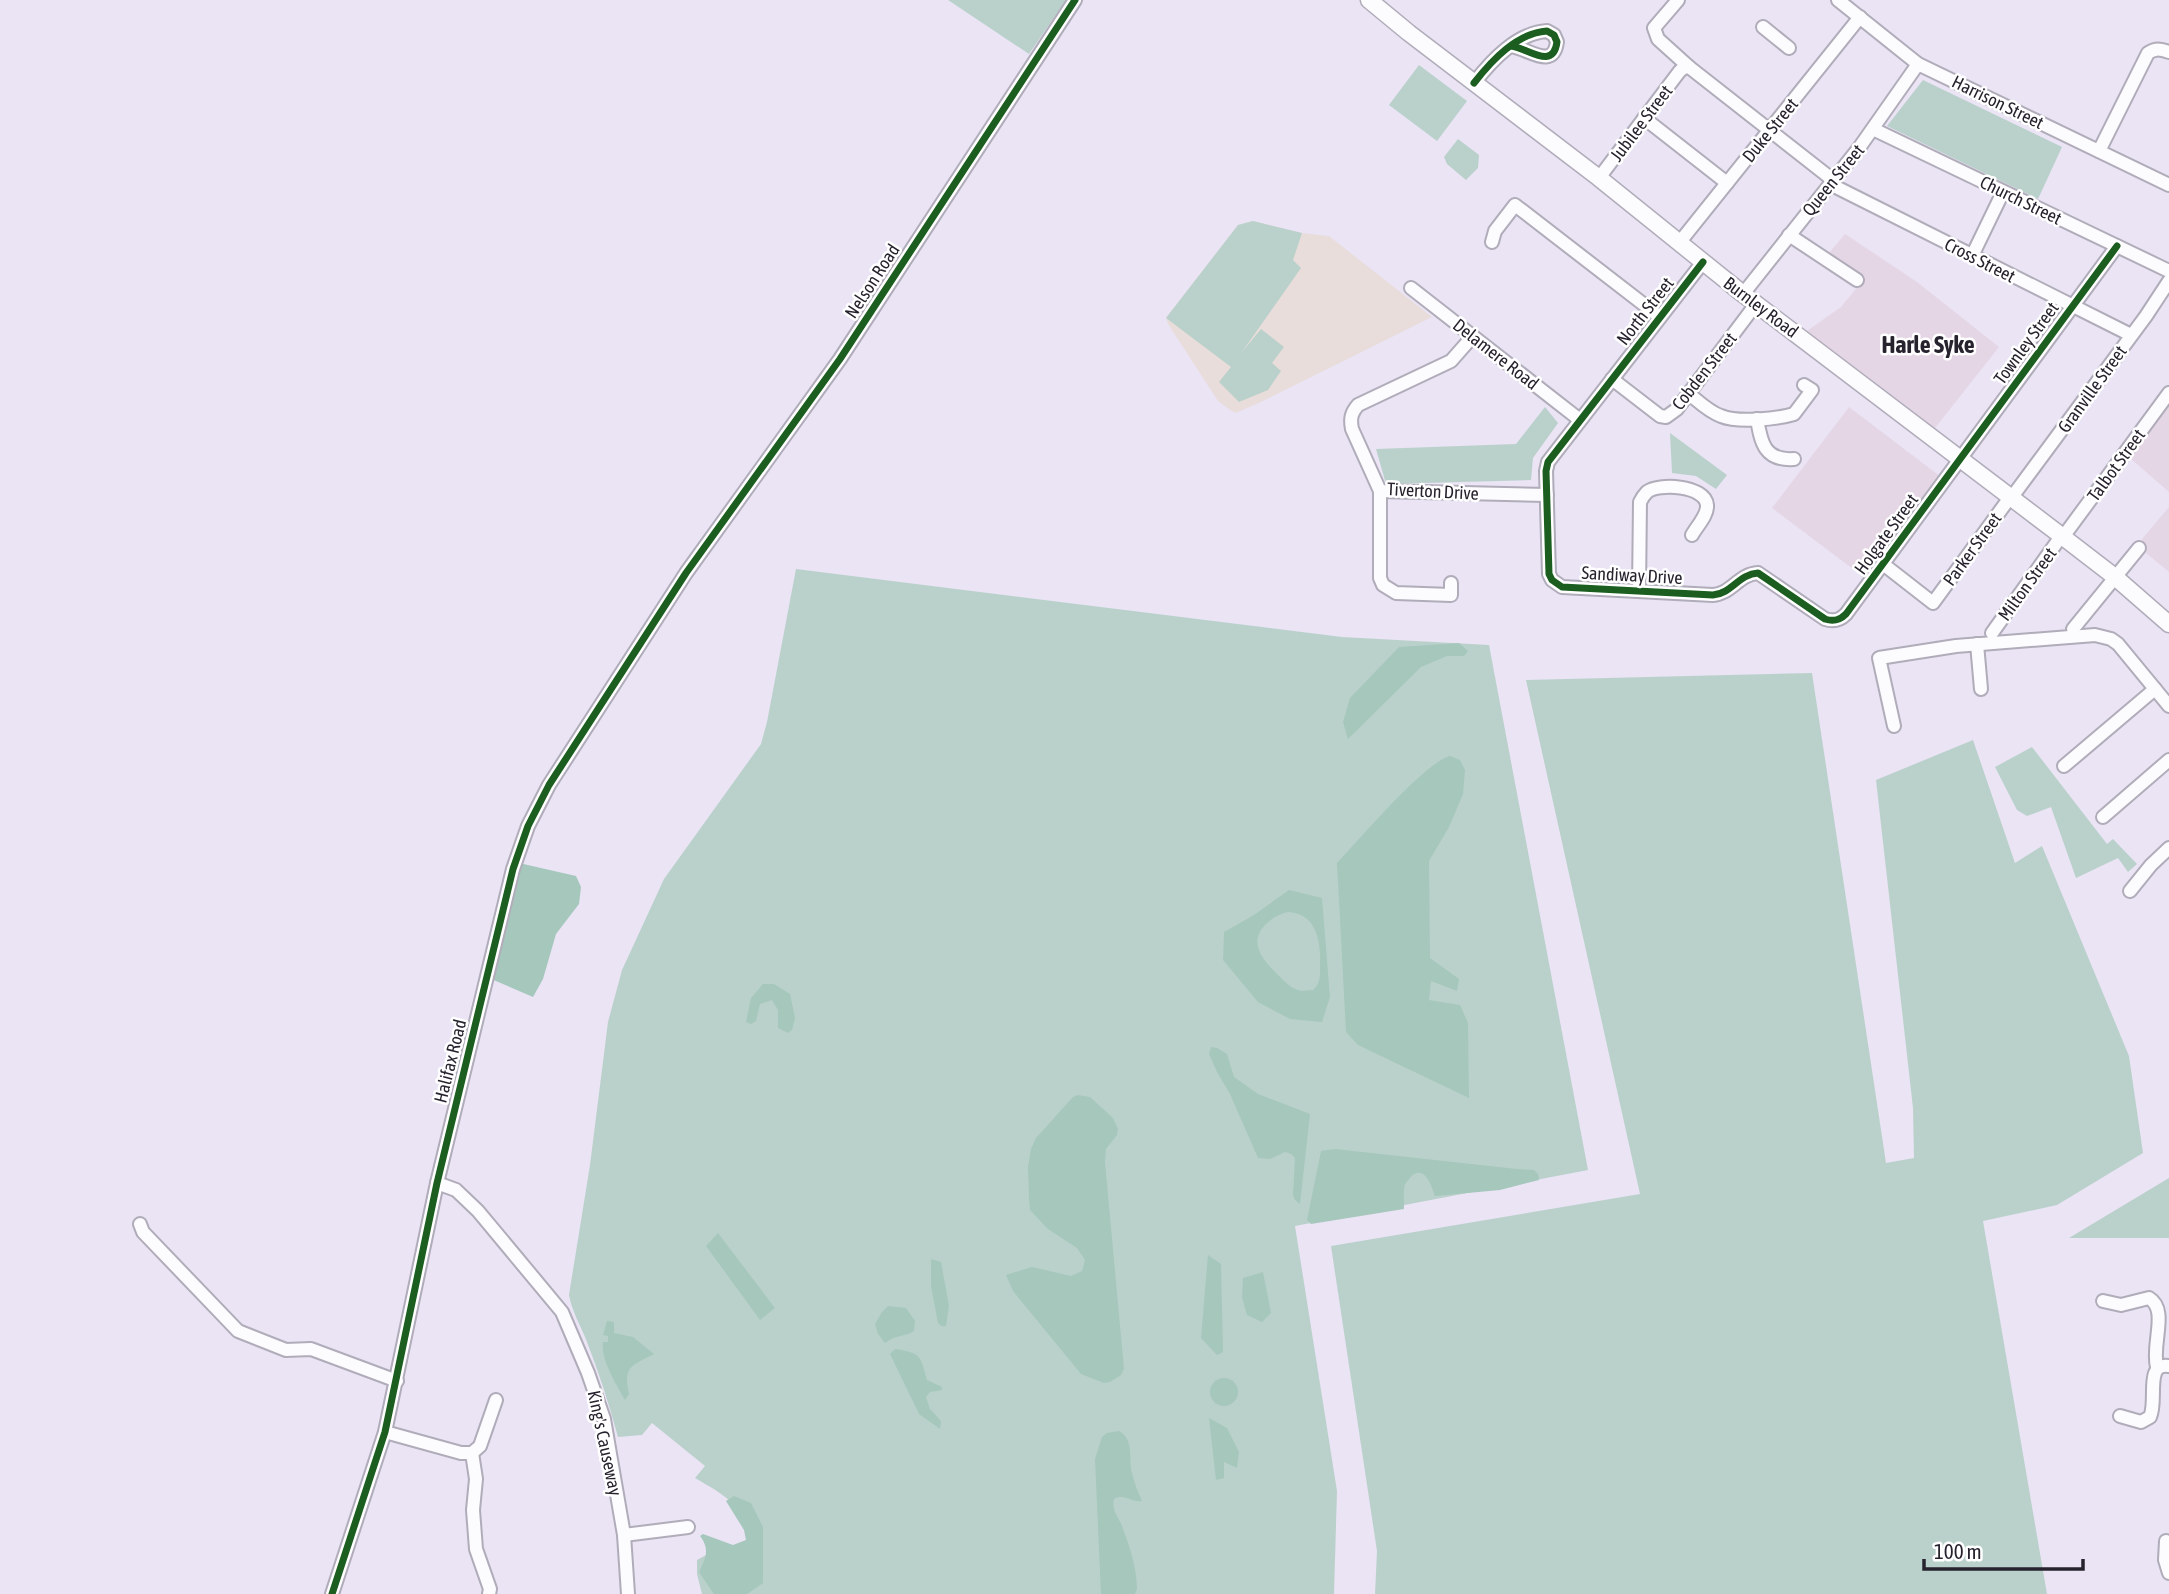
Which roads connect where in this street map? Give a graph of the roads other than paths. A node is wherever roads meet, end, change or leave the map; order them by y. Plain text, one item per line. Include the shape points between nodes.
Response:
1 (1075, 0) edge
2 (1678, 0) edge
3 (1838, 0) edge
4 (1372, 1) edge
5 (1860, 18) junction
6 (1763, 27) dead end
7 (1511, 47) dead end
8 (1789, 48) dead end
9 (2169, 52) edge
10 (1918, 64) junction
11 (1686, 68) junction
12 (1474, 83) junction
13 (1644, 118) junction
14 (1873, 129) junction
15 (1769, 131) junction
16 (2099, 150) junction
17 (1599, 178) junction
18 (1831, 182) junction
19 (1727, 183) junction
20 (2169, 185) edge
21 (2003, 192) junction
22 (1789, 235) junction
23 (1492, 242) dead end
24 (1679, 243) junction
25 (2116, 246) junction
26 (1972, 256) junction
27 (1703, 262) junction
28 (2169, 271) edge
29 (1857, 280) dead end
30 (2169, 281) edge
31 (1411, 288) dead end
32 (1749, 299) junction
33 (2073, 306) junction
34 (1660, 317) junction
35 (2131, 335) junction
36 (1473, 337) junction
37 (1612, 379) junction
38 (1811, 389) dead end
39 (1688, 393) junction
40 (2169, 393) edge
41 (1757, 418) junction
42 (1580, 420) junction
43 (1961, 458) junction
44 (1789, 462) dead end
45 (1380, 491) junction
46 (1547, 495) junction
47 (2012, 496) junction
48 (1692, 535) dead end
49 (2062, 536) junction
50 (2139, 548) dead end
51 (1883, 565) junction
52 (686, 573) joint
53 (2115, 577) junction
54 (1639, 591) junction
55 (1451, 594) dead end
56 (1831, 621) joint
57 (2169, 624) edge
58 (2073, 629) dead end
59 (1992, 633) dead end
60 (1977, 644) junction
61 (1981, 689) dead end
62 (2155, 689) junction
63 (2169, 706) edge
64 (1894, 726) dead end
65 (2169, 760) edge
66 (2064, 766) dead end
67 (2103, 817) dead end
68 (2169, 848) edge
69 (2130, 891) dead end
70 (437, 1183) junction
71 (140, 1224) dead end
72 (2103, 1301) dead end
73 (2163, 1367) edge
74 (397, 1381) junction
75 (496, 1400) dead end
76 (2120, 1416) dead end
77 (385, 1432) junction
78 (472, 1453) junction
79 (688, 1527) dead end
80 (624, 1535) junction
81 (2166, 1541) dead end
82 (2169, 1573) edge
83 (332, 1594) edge
84 (489, 1594) edge
85 (628, 1594) edge

1 - 52 street, Nelson Road via 840,359
2 - 11 street, Cross Street via 1654,27 1658,39
3 - 5 street, Harrison Street
4 - 12 street, Burnley Road
5 - 10 street, Harrison Street
5 - 15 street, Duke Street
6 - 8 street
7 - 12 street
9 - 16 street via 2148,53
10 - 14 street, Queen Street
10 - 16 street, Harrison Street
11 - 13 street, Jubilee Street
11 - 15 street, Cross Street
12 - 17 street, Burnley Road
13 - 17 street, Jubilee Street
13 - 19 street
14 - 18 street, Queen Street
14 - 21 street, Church Street
15 - 18 street, Cross Street
15 - 19 street, Duke Street
16 - 20 street, Harrison Street
17 - 24 street, Burnley Road
18 - 22 street, Queen Street
18 - 26 street, Cross Street
19 - 24 street, Duke Street
21 - 25 street, Church Street
21 - 26 street
22 - 29 street
22 - 32 street, Queen Street
23 - 34 street via 1515,205
24 - 27 street, Burnley Road
25 - 28 street, Church Street
25 - 33 street, Townley Street
26 - 33 street, Cross Street
27 - 32 street, Burnley Road
27 - 34 street, North Street
30 - 35 street, Granville Street
31 - 36 street, Delamere Road
32 - 39 street, Cobden Street
32 - 43 street, Burnley Road
33 - 35 street, Cross Street
33 - 43 street, Townley Street
34 - 37 street, North Street
35 - 47 street, Granville Street
36 - 42 street, Delamere Road
36 - 45 street, Tiverton Drive via 1451,361 1354,410 1352,429
37 - 39 street, Cobden Street via 1660,416 1673,413
37 - 42 street, Sandiway Drive
38 - 41 street via 1794,414
39 - 41 street via 1721,416
40 - 49 street, Talbot Street
41 - 44 street via 1761,443
42 - 46 street, Sandiway Drive via 1548,463
43 - 47 street, Burnley Road
43 - 51 street, Holgate Street
45 - 46 street, Tiverton Drive
45 - 55 street via 1382,585 1396,593
46 - 54 street, Sandiway Drive via 1552,580 1562,587
47 - 49 street, Burnley Road
47 - 51 street, Parker Street via 1933,603
48 - 54 street via 1707,506 1697,491 1656,489 1645,494 1640,502
49 - 53 street, Burnley Road
49 - 59 street, Milton Street
50 - 53 street
51 - 56 street, Holgate Street via 1846,614
52 - 70 street, Halifax Road via 549,785 528,826 510,880
53 - 57 street, Burnley Road
53 - 58 street
54 - 56 street, Sandiway Drive via 1721,595 1746,576 1758,573
60 - 61 street
60 - 62 street via 2095,635 2111,639
60 - 64 street via 1879,658
62 - 63 street
62 - 66 street
65 - 67 street
68 - 69 street
70 - 74 street, Halifax Road
70 - 80 street, King's Causeway via 456,1191 478,1211 562,1312 604,1419
71 - 74 street via 238,1331 286,1350 311,1349
72 - 73 street via 2121,1305 2149,1298 2158,1304 2162,1318 2155,1346
73 - 76 street via 2154,1372 2150,1417 2141,1422
74 - 77 street, Halifax Road
75 - 78 street via 480,1446
77 - 78 street
77 - 83 street, Halifax Road
78 - 84 street via 476,1549
79 - 80 street
80 - 85 street, King's Causeway
81 - 82 street

